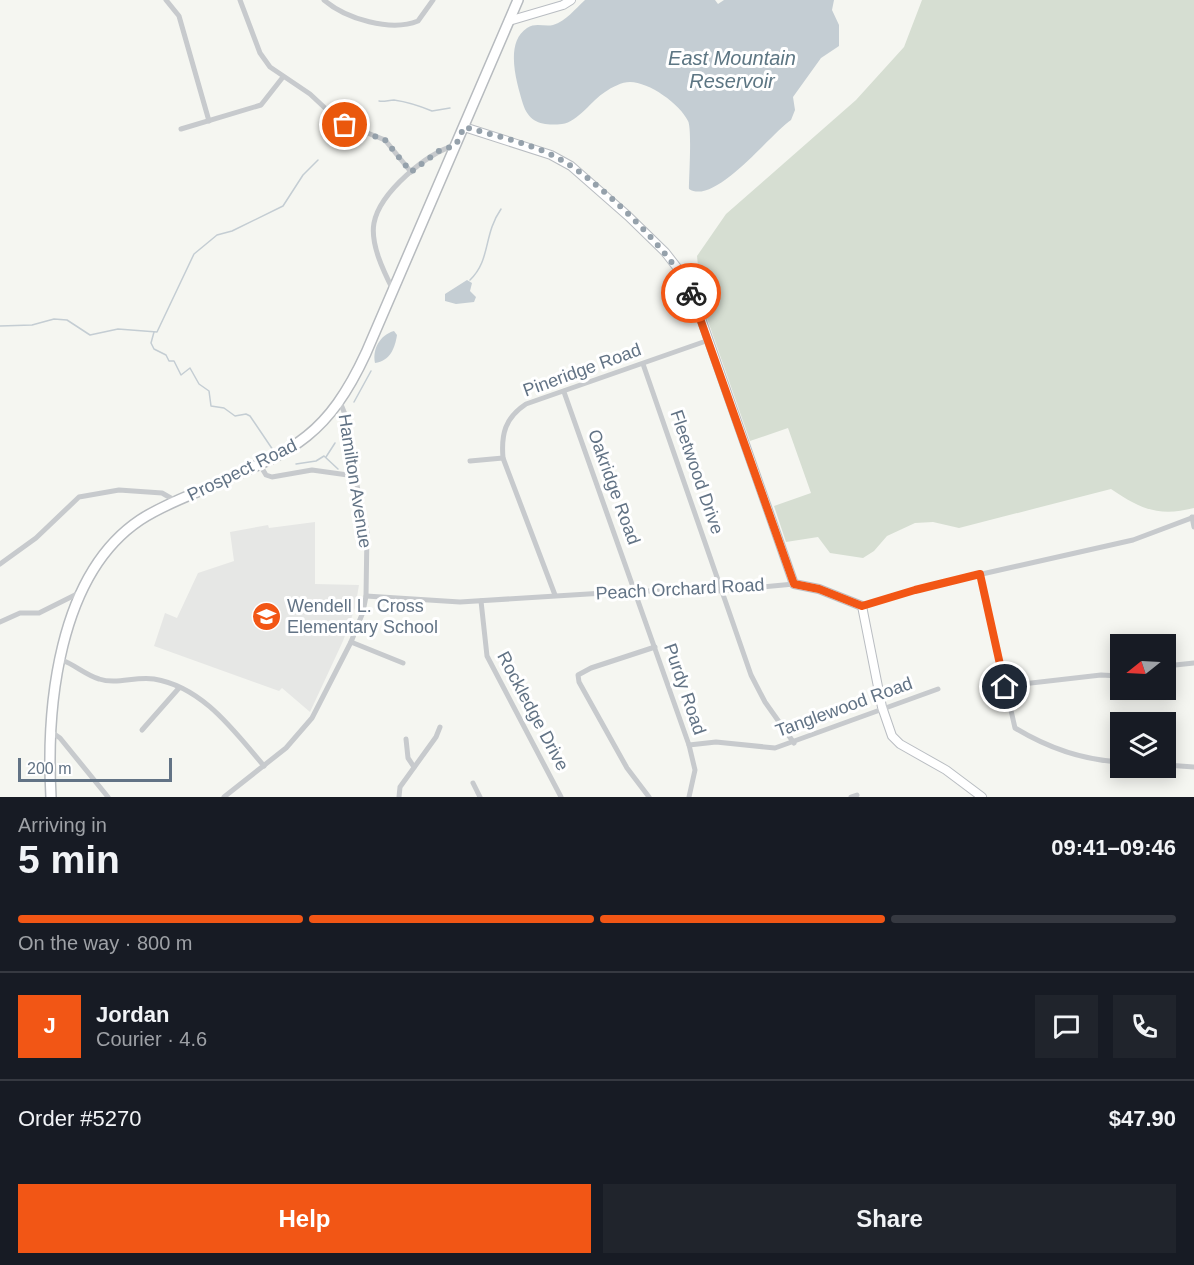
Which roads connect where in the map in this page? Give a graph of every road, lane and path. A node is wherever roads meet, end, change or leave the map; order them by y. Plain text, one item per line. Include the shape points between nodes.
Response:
1 (166, 0) edge
2 (240, 0) edge
3 (324, 0) edge
4 (434, 0) edge
5 (518, 0) edge
6 (571, 0) edge
7 (509, 21) junction
8 (283, 77) junction
9 (208, 121) junction
10 (464, 127) junction
11 (181, 129) dead end
12 (456, 145) junction
13 (411, 172) junction
14 (393, 291) junction
15 (709, 340) junction
16 (643, 364) junction
17 (564, 392) junction
18 (340, 402) junction
19 (503, 458) junction
20 (470, 461) dead end
21 (260, 465) junction
22 (355, 476) junction
23 (176, 501) junction
24 (1193, 517) edge
25 (1194, 528) edge
26 (0, 564) edge
27 (980, 574) junction
28 (794, 584) junction
29 (636, 591) junction
30 (722, 591) junction
31 (79, 594) junction
32 (555, 595) junction
33 (366, 596) junction
34 (481, 601) junction
35 (862, 606) junction
36 (0, 622) edge
37 (351, 642) junction
38 (655, 647) junction
39 (62, 660) junction
40 (403, 663) dead end
41 (1194, 663) edge
42 (1176, 665) edge
43 (1110, 675) edge
44 (1005, 687) junction
45 (179, 688) junction
46 (938, 689) dead end
47 (883, 711) junction
48 (440, 727) dead end
49 (49, 730) junction
50 (142, 730) dead end
51 (406, 739) dead end
52 (794, 743) junction
53 (688, 745) junction
54 (1110, 761) edge
55 (264, 766) junction
56 (1176, 766) edge
57 (414, 767) junction
58 (1194, 767) edge
59 (473, 783) dead end
60 (51, 797) edge
61 (108, 797) edge
62 (224, 797) edge
63 (399, 797) edge
64 (480, 797) edge
65 (561, 797) edge
66 (649, 797) edge
67 (689, 797) edge
68 (981, 797) edge

1 - 9 street via 179,16
2 - 8 street via 262,57
3 - 4 street via 346,14 399,26 418,21
5 - 7 main road, Prospect Road
6 - 7 street
7 - 10 main road, Prospect Road
8 - 9 street via 261,105
8 - 13 street via 310,94 343,124 385,140
9 - 11 street
10 - 12 main road, Prospect Road
10 - 15 street via 551,155 588,178 679,270
12 - 13 street via 439,151
12 - 14 main road, Prospect Road
13 - 14 street via 384,202 374,223 379,256
14 - 18 main road, Prospect Road
15 - 16 street, Pineridge Road
15 - 28 street
16 - 17 street, Pineridge Road
16 - 30 street, Fleetwood Drive
17 - 19 street, Pineridge Road via 526,404 511,416 503,433
17 - 29 street, Oakridge Road
18 - 21 main road, Prospect Road via 306,438
18 - 22 street, Hamilton Avenue via 349,424
19 - 20 street
19 - 32 street, Pineridge Road
21 - 22 street via 272,477 312,470
21 - 23 main road, Prospect Road
22 - 33 street, Hamilton Avenue via 367,532
23 - 26 street via 162,493 119,490 80,497 36,538
23 - 31 main road, Prospect Road via 120,536 97,563
24 - 25 street
24 - 27 street via 1133,540
27 - 35 street
27 - 44 street
28 - 30 street, Peach Orchard Road
28 - 35 street, Peach Orchard Road
29 - 30 street, Peach Orchard Road
29 - 32 street, Peach Orchard Road
29 - 38 street, Purdy Road
30 - 52 street, Fleetwood Drive via 756,688
31 - 36 street via 39,613 20,613
31 - 39 main road, Prospect Road
32 - 34 street, Peach Orchard Road
33 - 34 street, Peach Orchard Road
33 - 37 street, Hamilton Avenue
34 - 65 street, Rockledge Drive via 487,656
35 - 47 street
37 - 40 street
37 - 55 street, Hamilton Avenue via 312,718
38 - 53 street, Purdy Road
38 - 66 street via 579,675 579,682 627,768
39 - 45 street via 96,679 111,682 150,678
39 - 49 main road, Prospect Road
41 - 42 street
43 - 44 street
44 - 54 street via 1015,728 1036,741 1081,758
45 - 50 street
45 - 55 street via 214,708
46 - 47 street, Tanglewood Road
47 - 52 street, Tanglewood Road
47 - 68 street via 889,731 898,742 938,764
48 - 57 street
49 - 60 main road, Prospect Road
49 - 61 street
51 - 57 street via 408,758
52 - 53 street, Tanglewood Road via 763,749 716,742
53 - 67 street, Purdy Road via 695,770
55 - 62 street, Hamilton Avenue
56 - 58 street
57 - 63 street via 399,789
59 - 64 street

